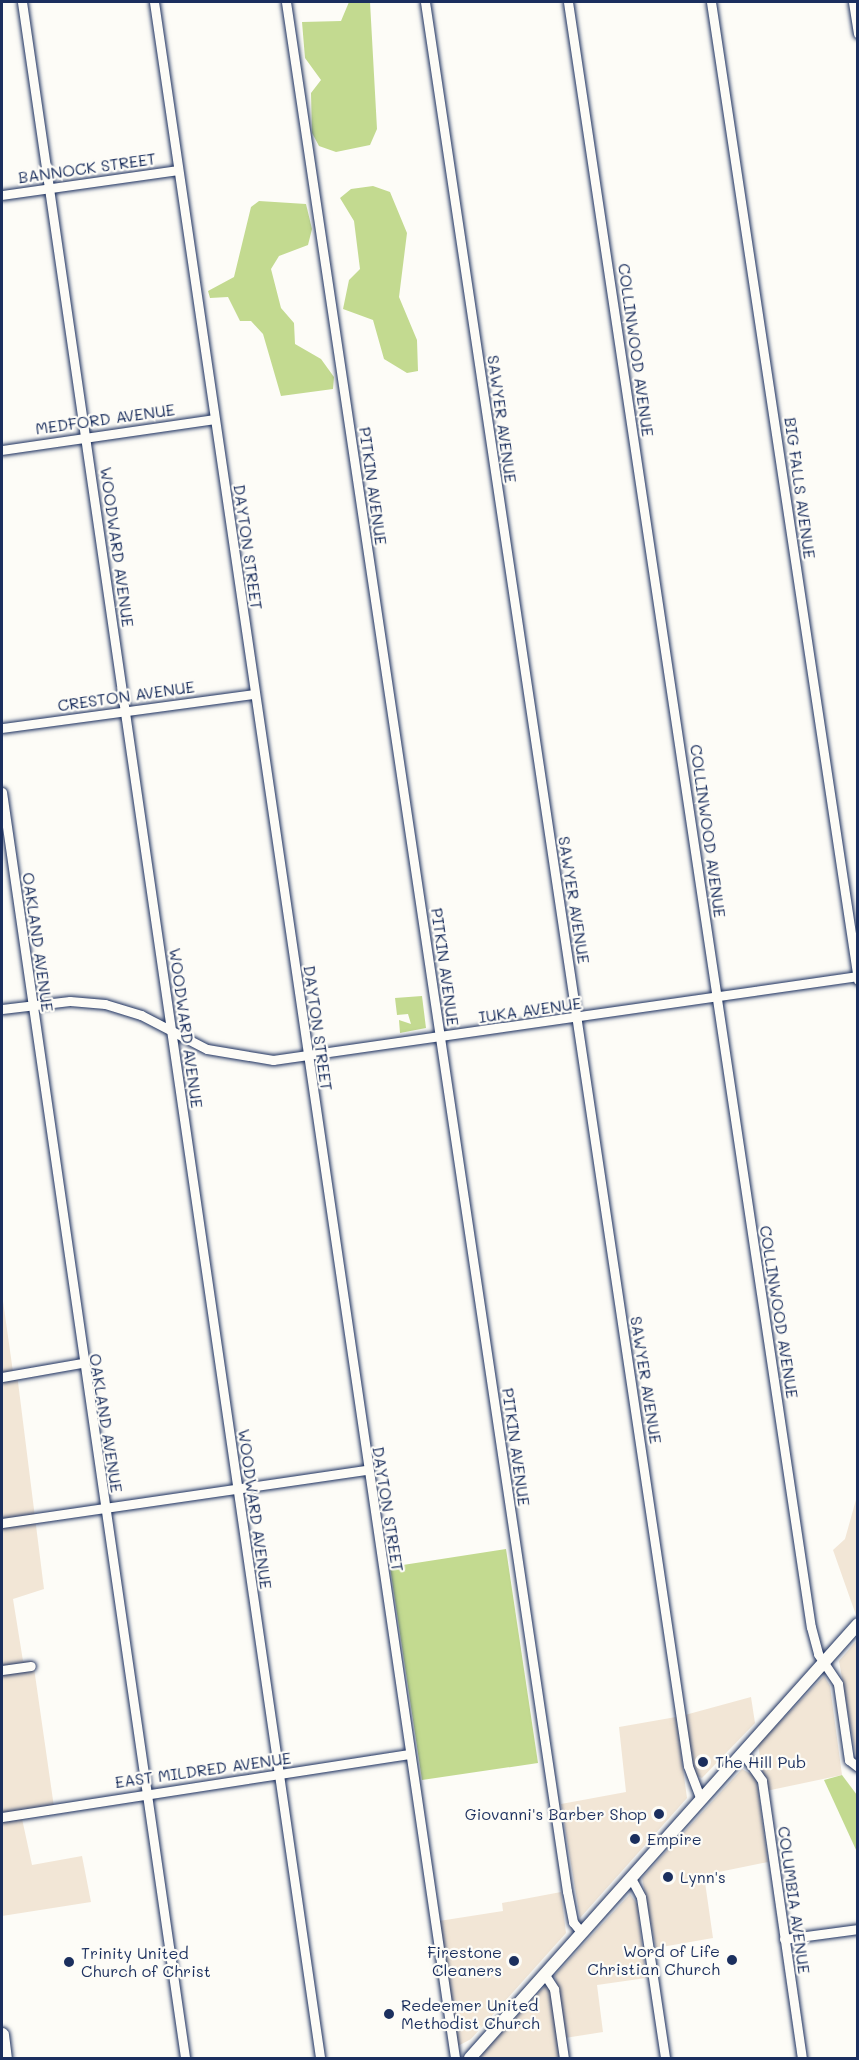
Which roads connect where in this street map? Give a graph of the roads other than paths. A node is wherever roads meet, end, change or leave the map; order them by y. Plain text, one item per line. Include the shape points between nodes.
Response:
1 (22, 2) edge
2 (154, 2) edge
3 (286, 2) edge
4 (425, 2) edge
5 (568, 2) edge
6 (711, 2) edge
7 (853, 2) edge
8 (858, 34) edge
9 (177, 170) junction
10 (49, 188) junction
11 (2, 195) edge
12 (214, 419) junction
13 (85, 436) junction
14 (2, 450) edge
15 (254, 694) junction
16 (126, 711) junction
17 (2, 728) edge
18 (2, 792) edge
19 (857, 977) edge
20 (717, 997) junction
21 (32, 1005) junction
22 (2, 1009) edge
23 (577, 1018) junction
24 (173, 1032) junction
25 (440, 1039) junction
26 (308, 1058) junction
27 (81, 1363) junction
28 (2, 1377) edge
29 (367, 1470) junction
30 (238, 1489) junction
31 (104, 1509) junction
32 (2, 1523) edge
33 (858, 1624) edge
34 (825, 1662) junction
35 (31, 1666) dead end
36 (2, 1670) edge
37 (742, 1752) junction
38 (409, 1754) junction
39 (858, 1767) edge
40 (279, 1774) junction
41 (147, 1792) junction
42 (701, 1800) junction
43 (2, 1817) edge
44 (631, 1878) junction
45 (858, 1929) edge
46 (582, 1934) junction
47 (784, 1940) junction
48 (545, 1975) junction
49 (2, 2036) edge
50 (5, 2058) edge
51 (185, 2058) edge
52 (320, 2058) edge
53 (454, 2058) edge
54 (470, 2058) edge
55 (564, 2058) edge
56 (665, 2058) edge
57 (802, 2058) edge

1 - 10 street, WOODWARD AVENUE
2 - 9 street, DAYTON STREET
3 - 25 street, PITKIN AVENUE
4 - 23 street, SAWYER AVENUE
5 - 20 street, COLLINWOOD AVENUE
6 - 19 street, BIG FALLS AVENUE
7 - 8 street
9 - 10 street, BANNOCK STREET
9 - 12 street, DAYTON STREET
10 - 11 street, BANNOCK STREET
10 - 13 street, WOODWARD AVENUE
12 - 13 street, MEDFORD AVENUE
12 - 15 street, DAYTON STREET
13 - 14 street, MEDFORD AVENUE
13 - 16 street, WOODWARD AVENUE
15 - 16 street, CRESTON AVENUE
15 - 26 street, DAYTON STREET
16 - 17 street, CRESTON AVENUE
16 - 24 street, WOODWARD AVENUE
18 - 21 street, OAKLAND AVENUE
19 - 20 street, IUKA AVENUE
20 - 23 street, IUKA AVENUE
20 - 34 street, COLLINWOOD AVENUE via 811,1627
21 - 22 street, IUKA AVENUE
21 - 24 street, IUKA AVENUE via 105,1004
21 - 27 street, OAKLAND AVENUE
23 - 25 street, IUKA AVENUE
23 - 42 street, SAWYER AVENUE via 688,1766
24 - 26 street, IUKA AVENUE via 234,1057
24 - 30 street, WOODWARD AVENUE
25 - 26 street, IUKA AVENUE
25 - 46 street, PITKIN AVENUE via 567,1891
26 - 29 street, DAYTON STREET
27 - 28 street
27 - 31 street, OAKLAND AVENUE
29 - 30 street
29 - 38 street, DAYTON STREET
30 - 31 street
30 - 40 street, WOODWARD AVENUE
31 - 32 street
31 - 41 street, OAKLAND AVENUE
33 - 34 street
34 - 37 street
34 - 39 street, COLLINWOOD AVENUE via 838,1684 849,1760
35 - 36 street
37 - 42 street
37 - 47 street, COLUMBIA AVENUE via 762,1781
38 - 40 street, EAST MILDRED AVENUE
38 - 53 street, DAYTON STREET
40 - 41 street, EAST MILDRED AVENUE
40 - 52 street, WOODWARD AVENUE
41 - 43 street, EAST MILDRED AVENUE
41 - 51 street, OAKLAND AVENUE
42 - 44 street
44 - 46 street
44 - 56 street via 644,1911
45 - 47 street
46 - 48 street
47 - 57 street, COLUMBIA AVENUE
48 - 54 street
48 - 55 street via 555,1989
49 - 50 main road

